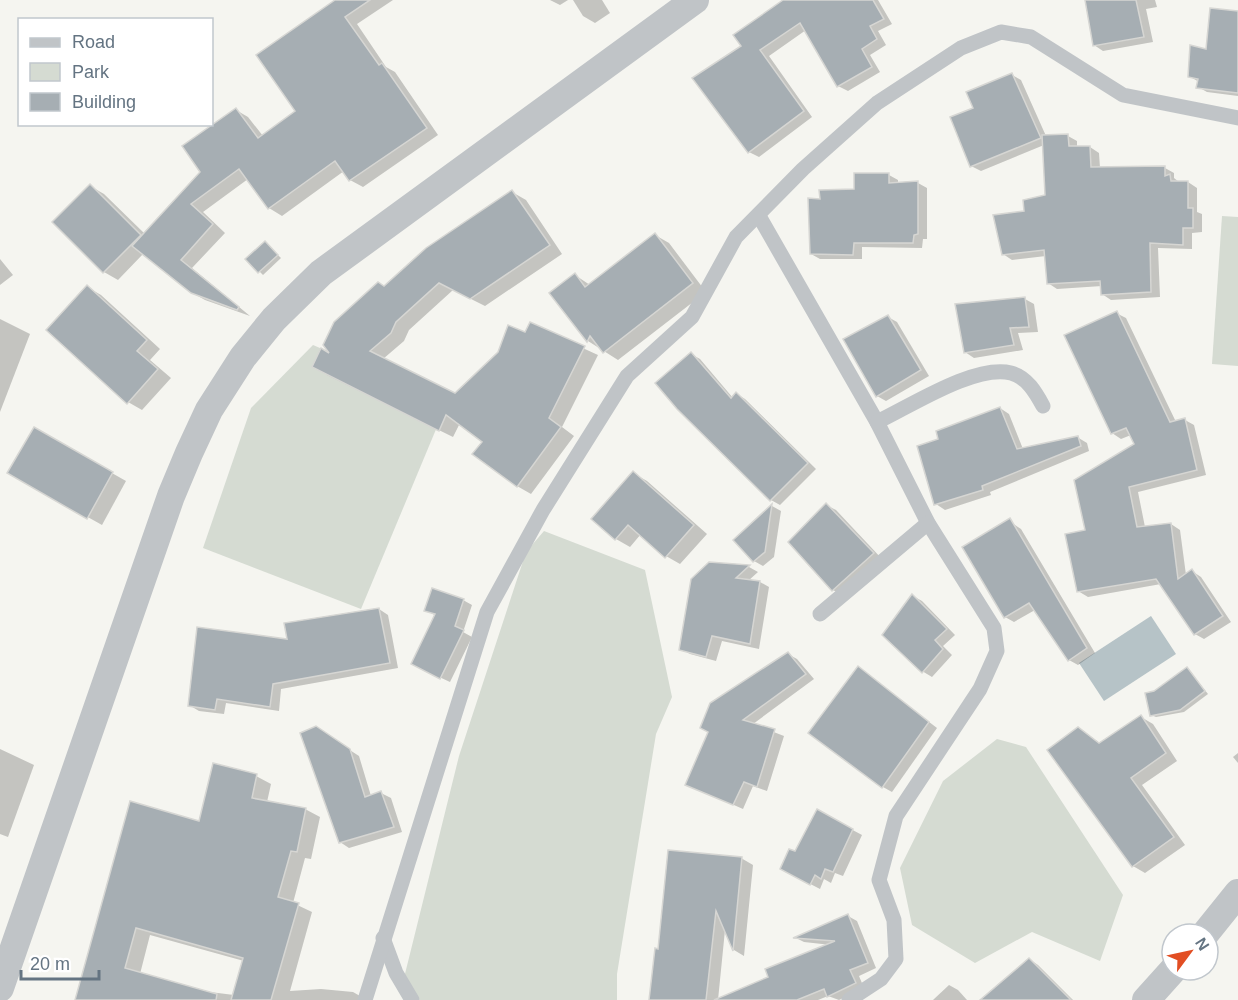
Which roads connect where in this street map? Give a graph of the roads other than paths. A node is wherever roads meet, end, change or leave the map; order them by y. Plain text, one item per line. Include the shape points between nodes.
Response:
1 (695, 0) edge
2 (1238, 118) edge
3 (759, 216) junction
4 (1043, 406) dead end
5 (877, 422) junction
6 (928, 523) junction
7 (820, 614) dead end
8 (1238, 893) edge
9 (1215, 922) edge
10 (383, 938) junction
11 (1162, 982) edge
12 (0, 988) edge
13 (365, 1000) edge
14 (411, 1000) edge
15 (849, 1000) edge
16 (1146, 1000) edge

1 - 12 street via 321,273 274,319 243,357 209,410 171,496
2 - 3 lane via 1123,96 1031,37 1001,32 961,48 876,103 803,169
3 - 5 lane
3 - 10 lane via 736,237 692,316 627,376 543,510 487,612
4 - 5 lane via 1033,388 1013,374 990,371 958,382
5 - 6 lane
6 - 7 lane
6 - 15 lane via 994,628 997,651 980,689 896,816 879,880 894,920 896,959 881,979
8 - 9 street
10 - 13 lane
10 - 14 lane
11 - 16 street

